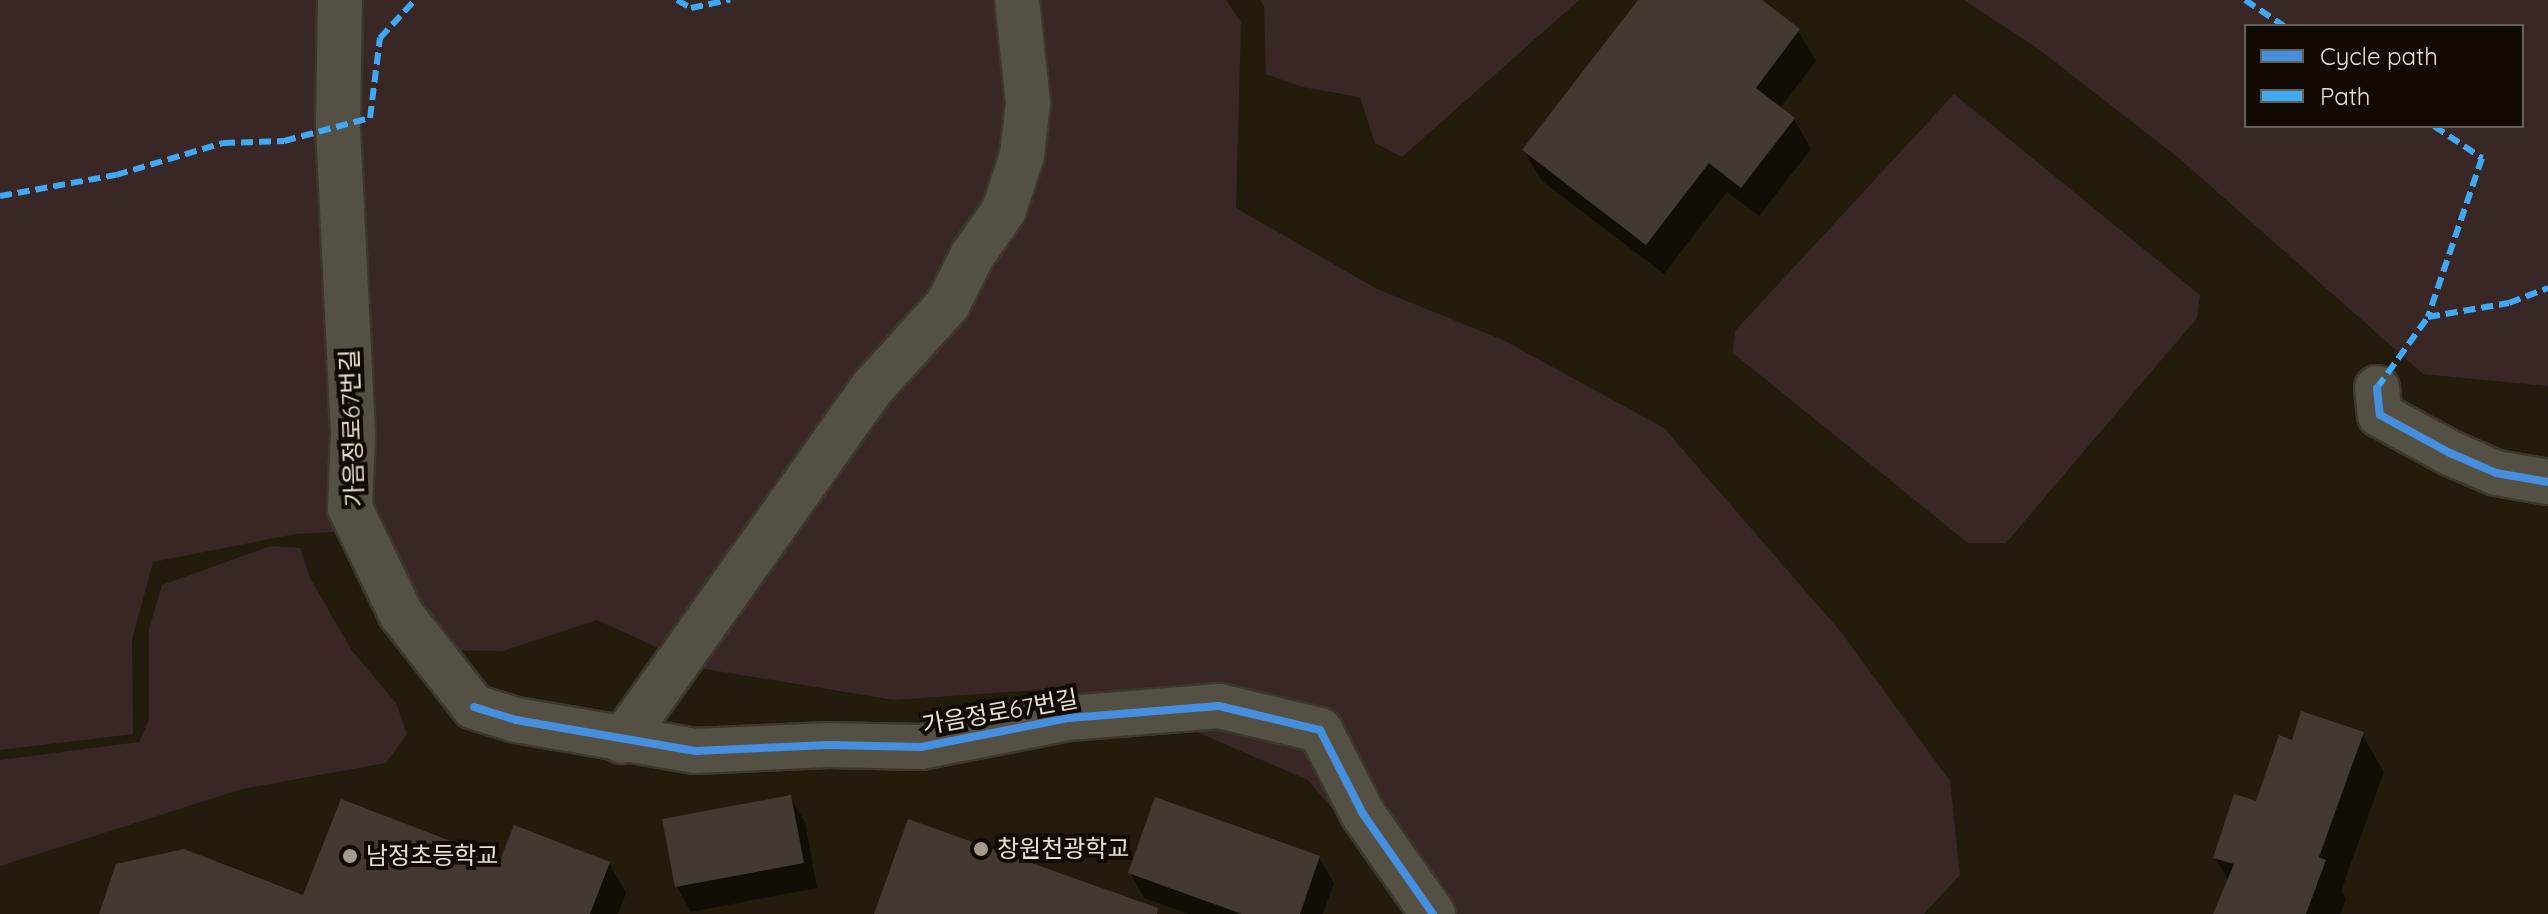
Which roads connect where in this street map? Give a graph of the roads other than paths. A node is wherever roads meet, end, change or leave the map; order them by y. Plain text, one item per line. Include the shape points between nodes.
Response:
1 (340, 0) edge
2 (1017, 0) edge
3 (2377, 388) dead end
4 (2548, 482) edge
5 (622, 741) junction
6 (1433, 914) edge

1 - 5 street, 가음정로67번길 via 338,127 353,434 350,508 401,614 474,707
2 - 5 street via 1028,103 1022,155 1004,210 948,304 873,387
3 - 4 street via 2380,415 2496,473
5 - 6 street, 가음정로67번길 via 695,751 921,747 1069,718 1219,706 1320,730 1363,814

